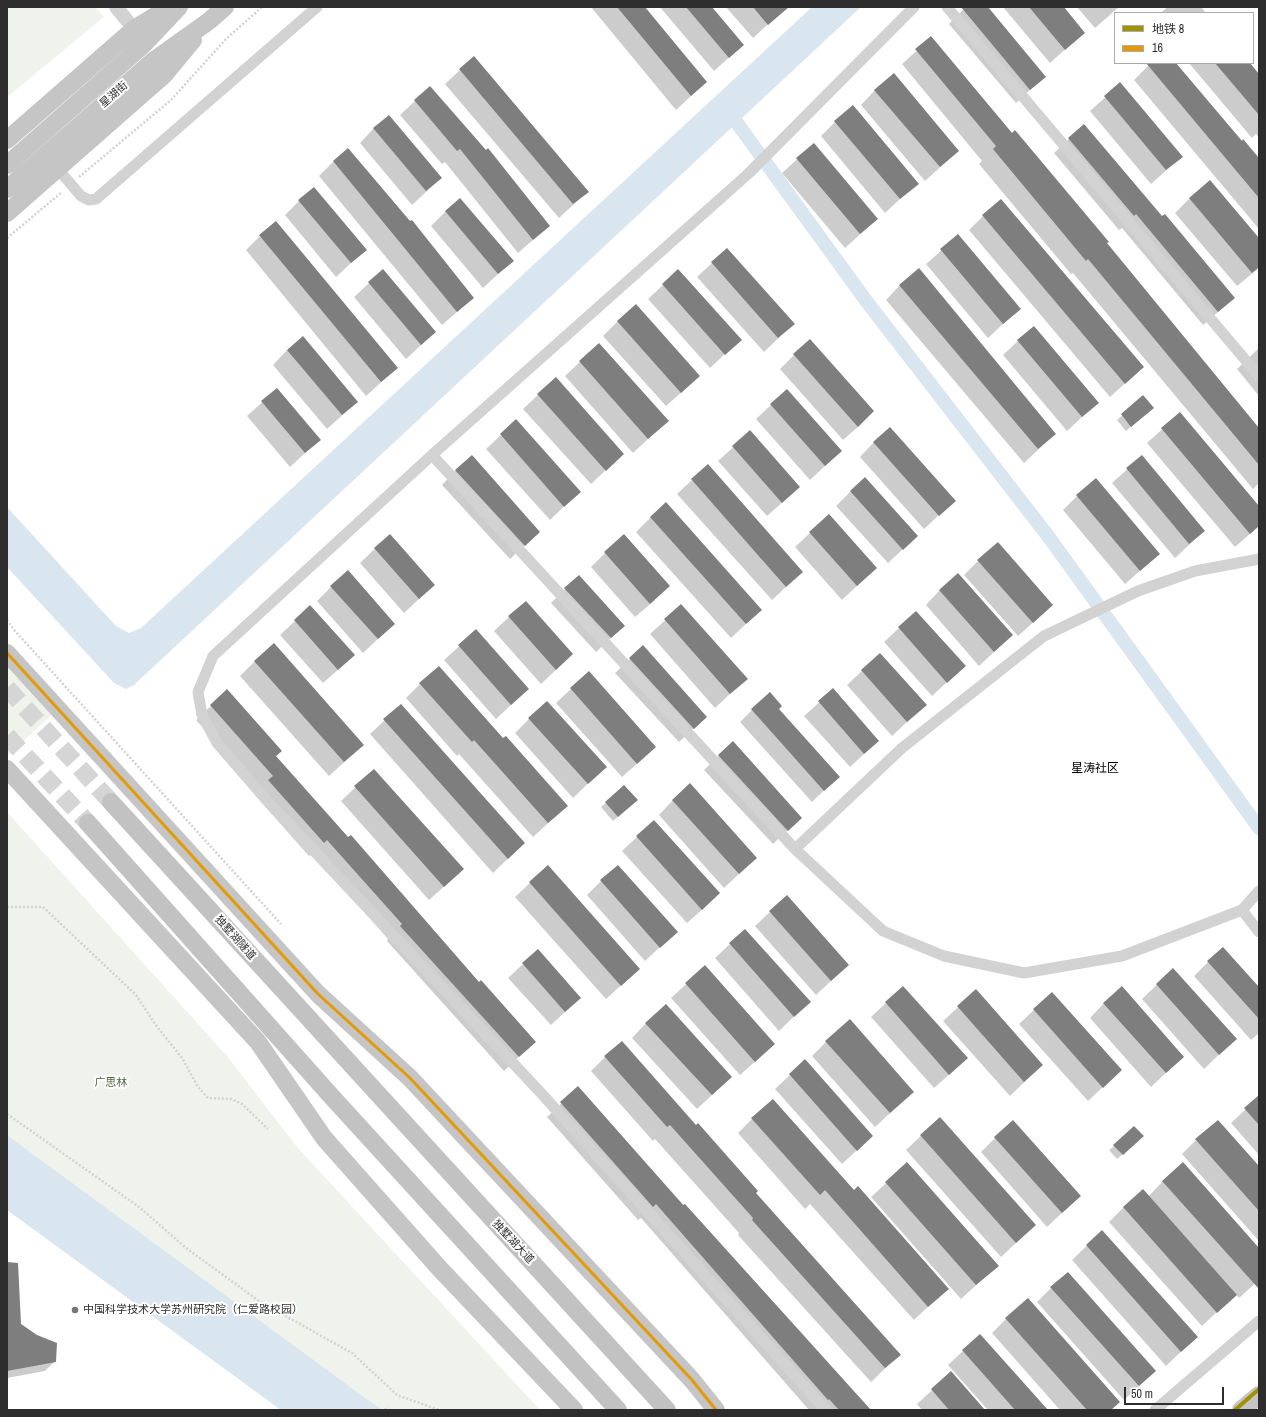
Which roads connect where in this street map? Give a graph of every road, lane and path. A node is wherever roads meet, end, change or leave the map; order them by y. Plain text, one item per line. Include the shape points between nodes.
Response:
1 (116, 7) edge
2 (170, 7) edge
3 (179, 7) edge
4 (225, 7) edge
5 (262, 7) edge
6 (317, 7) edge
7 (914, 7) edge
8 (947, 7) edge
9 (209, 21) junction
10 (134, 29) junction
11 (7, 140) edge
12 (7, 165) edge
13 (58, 170) junction
14 (74, 182) dead end
15 (68, 187) dead end
16 (7, 189) edge
17 (7, 213) edge
18 (7, 238) edge
19 (1259, 376) edge
20 (432, 455) junction
21 (1259, 559) edge
22 (7, 620) edge
23 (7, 653) edge
24 (7, 769) edge
25 (111, 802) tunnel mouth
26 (88, 822) tunnel mouth
27 (795, 850) junction
28 (1259, 891) edge
29 (7, 907) edge
30 (1242, 910) junction
31 (281, 924) dead end
32 (1259, 932) edge
33 (358, 1074) joint
34 (7, 1114) edge
35 (268, 1130) dead end
36 (1259, 1320) edge
37 (1259, 1395) edge
38 (388, 1407) dead end
39 (385, 1410) edge
40 (439, 1410) edge
41 (574, 1410) edge
42 (618, 1410) edge
43 (668, 1410) edge
44 (716, 1410) edge
45 (826, 1410) edge
46 (1155, 1410) edge
47 (1241, 1410) edge

1 - 10 street
2 - 10 main road
3 - 12 main road, 星湖街 via 143,45
4 - 9 main road, 星湖街
5 - 14 path via 226,39 171,100
6 - 13 street via 96,199 89,200 81,196
7 - 20 street via 748,174
8 - 19 street
9 - 13 main road via 164,75
9 - 16 main road, 星湖街 via 153,61
10 - 11 main road
13 - 17 main road
15 - 18 path
20 - 27 street
20 - 45 street via 213,656 198,692 202,715 217,743 269,803 541,1093
21 - 27 street via 1195,571 1138,591 1044,636 902,748
22 - 31 path
23 - 44 main road via 318,994 410,1078 687,1374
24 - 41 main road via 258,1042 324,1138 440,1269
25 - 33 highway, 独墅湖隧道
26 - 42 highway via 332,1097
27 - 30 street via 883,931 944,956 1024,973 1122,956
28 - 30 street
29 - 35 path via 42,907 136,995 208,1098 231,1099 242,1104
30 - 32 street
33 - 43 highway, 独墅湖大道
34 - 40 path via 138,1207 186,1248 259,1301 352,1353 397,1395
36 - 46 street
37 - 47 main road
38 - 39 path

